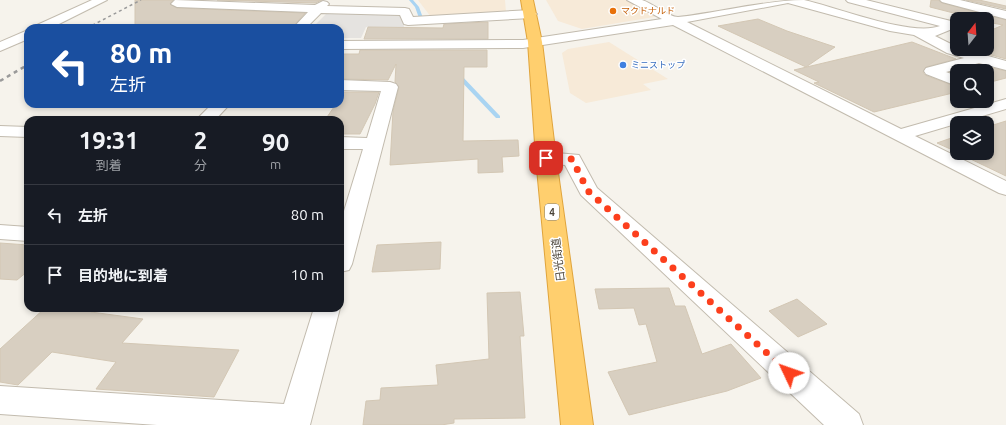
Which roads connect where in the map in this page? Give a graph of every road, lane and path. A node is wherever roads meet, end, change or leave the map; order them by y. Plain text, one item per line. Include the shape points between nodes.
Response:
1 (101, 0) edge
2 (183, 0) edge
3 (326, 0) edge
4 (633, 0) edge
5 (788, 0) edge
6 (852, 0) edge
7 (946, 0) edge
8 (1006, 2) edge
9 (529, 7) edge
10 (316, 10) junction
11 (986, 11) junction
12 (1006, 15) edge
13 (674, 21) junction
14 (950, 23) edge
15 (50, 24) edge
16 (303, 24) edge
17 (950, 26) edge
18 (918, 32) junction
19 (24, 36) edge
20 (535, 42) junction
21 (344, 45) edge
22 (0, 47) edge
23 (980, 58) junction
24 (957, 64) edge
25 (950, 66) edge
26 (1006, 66) edge
27 (950, 79) edge
28 (344, 85) edge
29 (1001, 102) edge
30 (218, 108) edge
31 (209, 116) edge
32 (0, 131) edge
33 (24, 132) edge
34 (899, 135) junction
35 (344, 143) edge
36 (374, 144) junction
37 (546, 158) junction
38 (1006, 189) edge
39 (0, 232) edge
40 (24, 234) edge
41 (344, 244) edge
42 (327, 312) edge
43 (0, 400) edge
44 (295, 423) edge
45 (578, 425) edge
46 (846, 425) edge

1 - 15 street
2 - 10 street via 177,4
3 - 10 street
4 - 13 street
5 - 13 street
5 - 18 street
6 - 14 street
7 - 11 street
8 - 11 street
9 - 10 street via 506,14 408,21 404,12
9 - 20 highway, 日光街道 / 4
10 - 16 street
11 - 12 street
13 - 20 street
13 - 34 street
17 - 18 street via 935,32
18 - 23 street via 952,50
19 - 22 street
20 - 21 street via 502,45
20 - 37 highway, 日光街道 / 4
23 - 24 street
23 - 26 street
25 - 27 street via 931,71
28 - 36 street via 390,87
29 - 34 street
30 - 31 street
32 - 33 street
34 - 38 street
35 - 36 street
36 - 41 street
37 - 45 highway, 日光街道 / 4
37 - 46 street via 572,159 588,191
39 - 40 street
42 - 44 street
43 - 44 street

